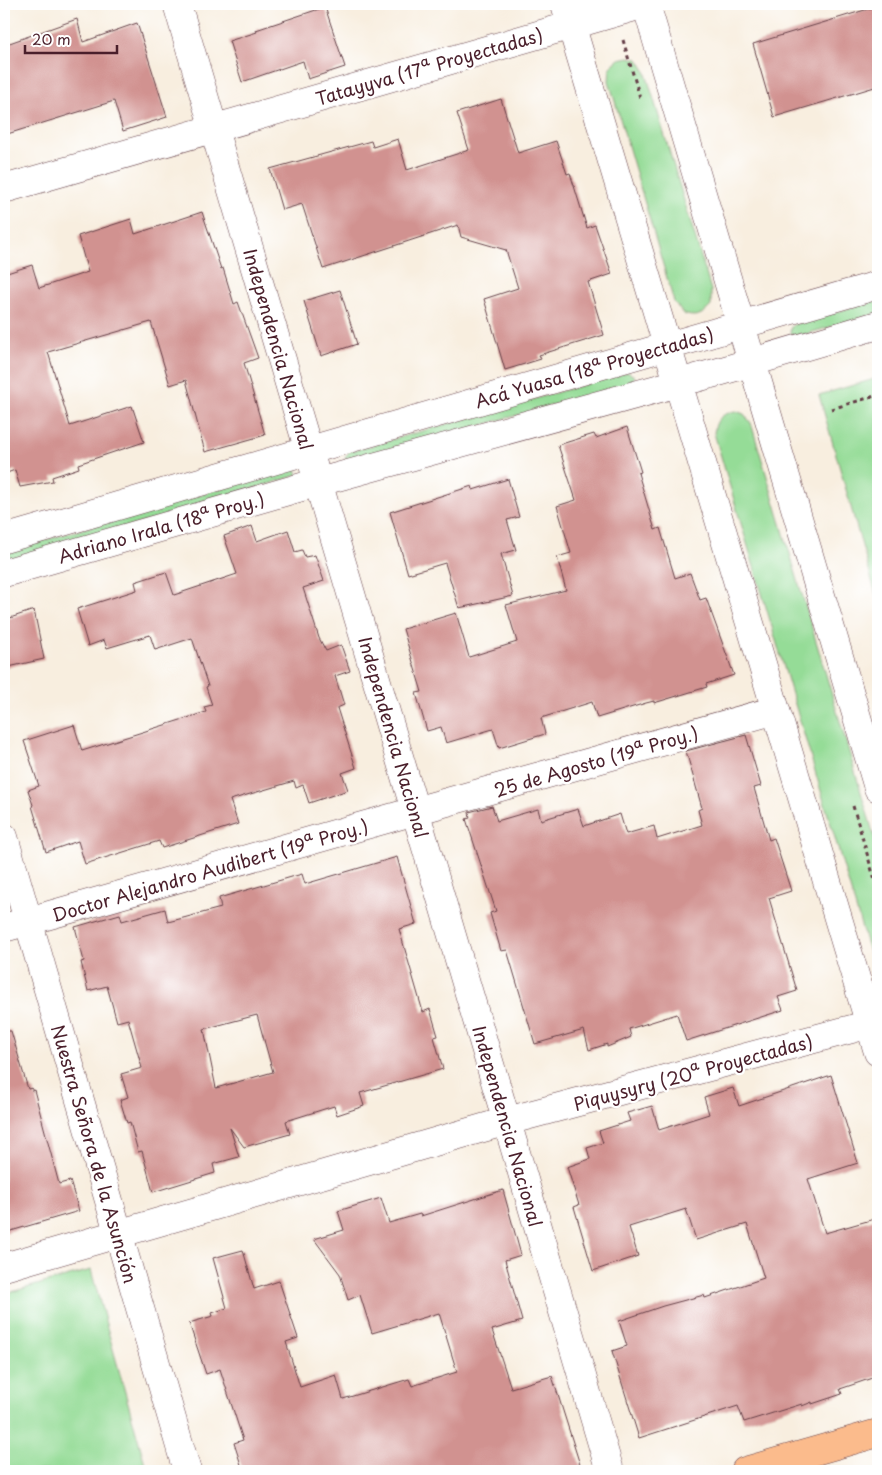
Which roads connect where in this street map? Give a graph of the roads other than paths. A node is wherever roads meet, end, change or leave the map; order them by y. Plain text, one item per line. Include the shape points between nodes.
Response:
1 (177, 4) edge
2 (645, 4) edge
3 (568, 15) edge
4 (214, 128) junction
5 (4, 189) edge
6 (878, 285) edge
7 (740, 324) junction
8 (878, 325) edge
9 (667, 346) junction
10 (752, 362) junction
11 (679, 383) junction
12 (309, 451) junction
13 (318, 482) junction
14 (4, 538) edge
15 (4, 573) edge
16 (776, 710) junction
17 (878, 788) edge
18 (415, 811) junction
19 (4, 837) edge
20 (16, 925) edge
21 (874, 1023) edge
22 (878, 1052) edge
23 (507, 1121) junction
24 (118, 1234) junction
25 (4, 1267) edge
26 (878, 1433) edge
27 (187, 1471) edge
28 (610, 1471) edge
29 (745, 1471) edge

1 - 4 street, Independencia Nacional
2 - 3 street, Tatayyva (17ª Proyectadas)
2 - 7 street
3 - 4 street, Tatayyva (17ª Proyectadas)
3 - 9 street
4 - 5 street, Tatayyva (17ª Proyectadas)
4 - 12 street, Independencia Nacional
6 - 7 street, Acá Yuasa (18ª Proyectadas)
7 - 9 street, Acá Yuasa (18ª Proyectadas)
7 - 10 street
8 - 10 street, Acá Yuasa (18ª Proyectadas)
9 - 11 street
9 - 12 street, Acá Yuasa (18ª Proyectadas)
10 - 11 street, Acá Yuasa (18ª Proyectadas)
10 - 17 street
11 - 13 street, Acá Yuasa (18ª Proyectadas)
11 - 16 street
12 - 13 street, Independencia Nacional
12 - 14 street, Adriano Irala (18ª Proy.)
13 - 15 street, Adriano Irala (18ª Proy.)
13 - 18 street, Independencia Nacional
16 - 18 street, 25 de Agosto (19ª Proy.)
16 - 21 street
18 - 20 street, Doctor Alejandro Audibert (19ª Proy.)
18 - 23 street, Independencia Nacional
19 - 20 street, Nuestra Señora de la Asunción
20 - 24 street, Nuestra Señora de la Asunción
21 - 22 street
21 - 23 street, Piquysyry (20ª Proyectadas)
23 - 24 street, Piquysyry (20ª Proyectadas)
23 - 28 street, Independencia Nacional
24 - 25 street, Piquysyry (20ª Proyectadas)
24 - 27 street, Nuestra Señora de la Asunción
26 - 29 main road

